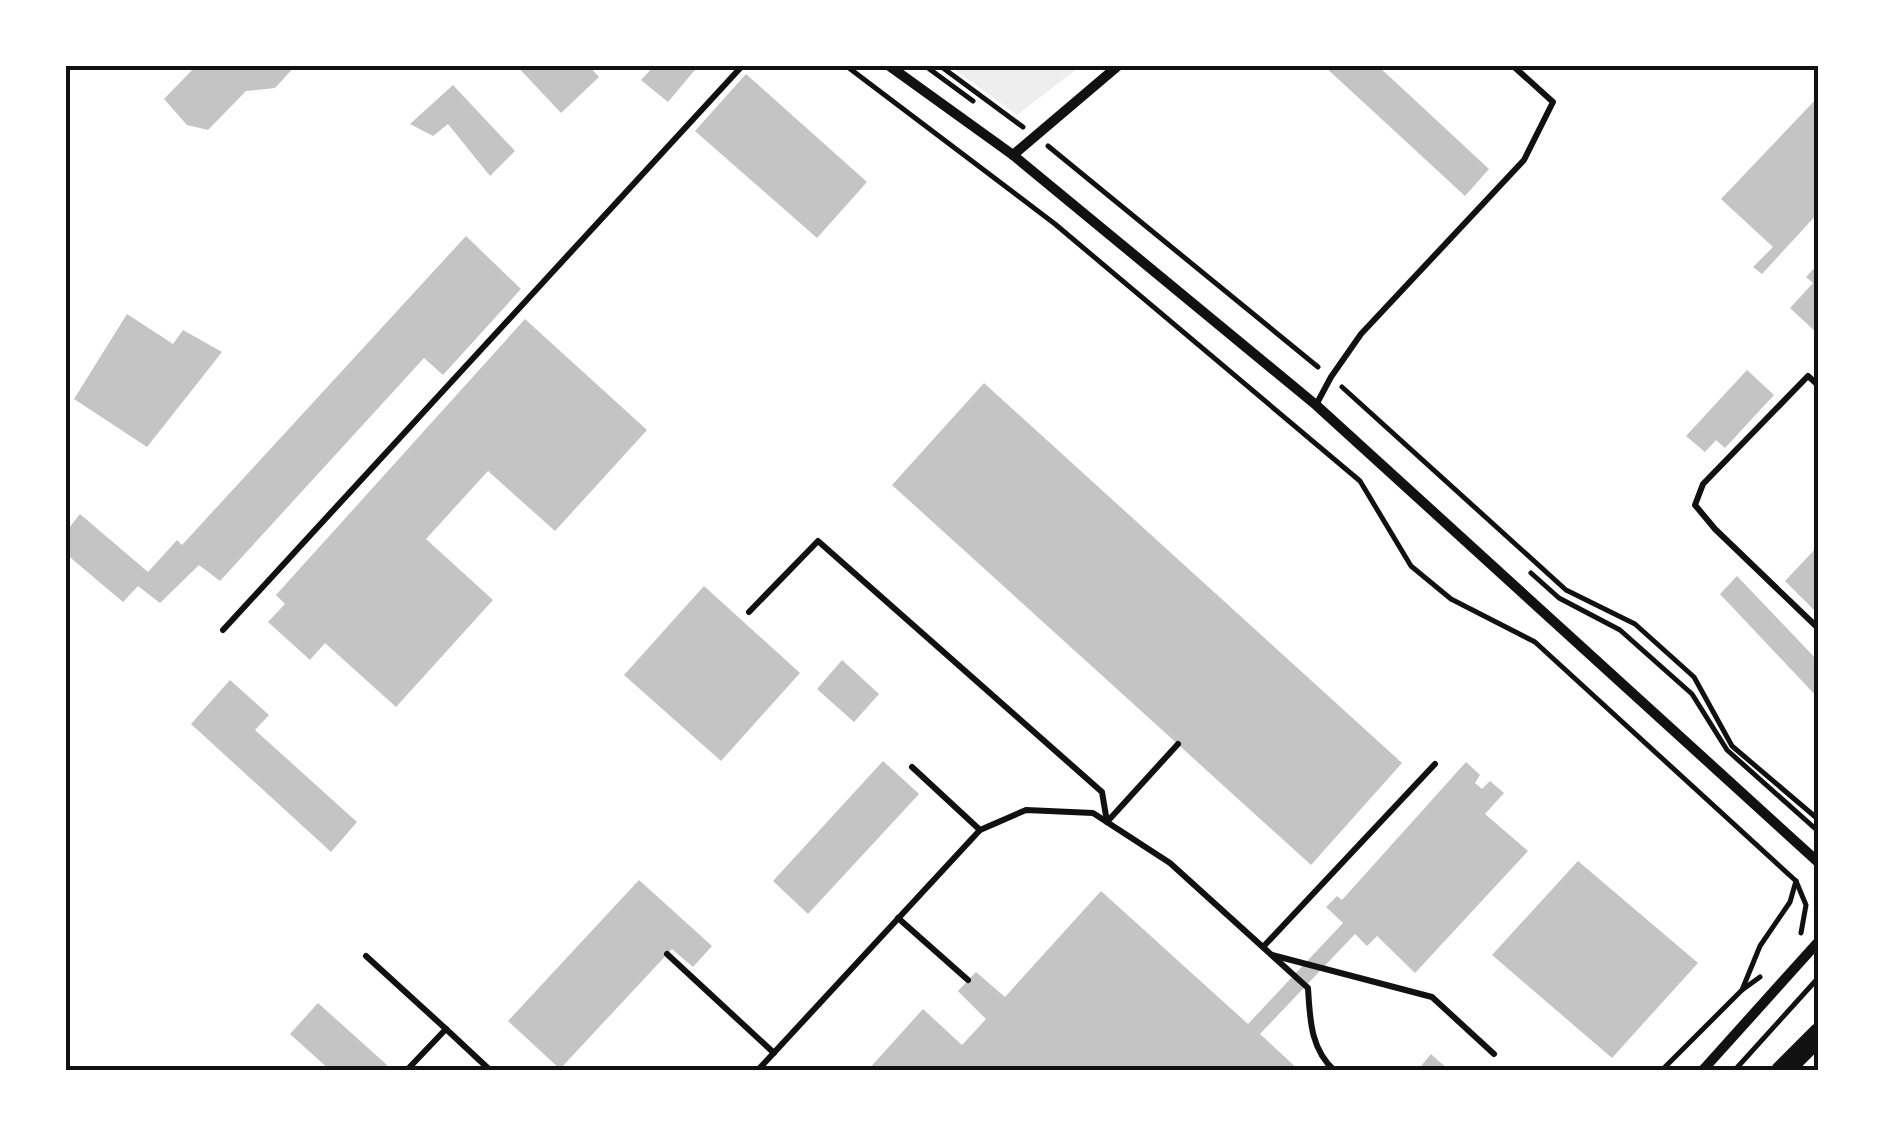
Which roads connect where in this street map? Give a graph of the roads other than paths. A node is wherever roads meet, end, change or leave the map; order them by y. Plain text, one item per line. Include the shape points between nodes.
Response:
1 (743, 65) edge
2 (888, 65) edge
3 (1119, 65) edge
4 (1512, 65) edge
5 (1013, 155) junction
6 (1819, 386) edge
7 (1316, 405) junction
8 (750, 612) dead end
9 (1819, 628) edge
10 (224, 630) dead end
11 (1178, 744) dead end
12 (1435, 764) dead end
13 (912, 767) dead end
14 (1106, 822) junction
15 (980, 830) junction
16 (1819, 863) edge
17 (898, 918) junction
18 (1819, 941) edge
19 (1263, 947) junction
20 (667, 954) dead end
21 (1271, 954) junction
22 (366, 956) dead end
23 (968, 980) dead end
24 (446, 1029) junction
25 (1819, 1034) edge
26 (774, 1053) junction
27 (1494, 1054) dead end
28 (406, 1071) edge
29 (491, 1071) edge
30 (758, 1071) edge
31 (1335, 1071) edge
32 (1702, 1071) edge
33 (1782, 1071) edge

1 - 10 lane
2 - 5 street
3 - 5 street
4 - 7 lane via 1553,102 1524,160 1361,334
5 - 7 street
6 - 9 lane via 1808,376 1703,484 1695,505
7 - 16 street
8 - 14 lane via 818,541 1102,792
11 - 14 lane
12 - 19 lane
13 - 15 lane
14 - 15 lane via 1093,812 1026,810
14 - 19 lane via 1170,863
15 - 17 lane
17 - 23 lane
17 - 26 lane
18 - 32 street
19 - 21 lane
20 - 26 lane
21 - 27 lane via 1432,997
21 - 31 lane via 1308,988 1312,1033
22 - 24 lane
24 - 28 lane
24 - 29 lane
25 - 33 main road
26 - 30 lane

